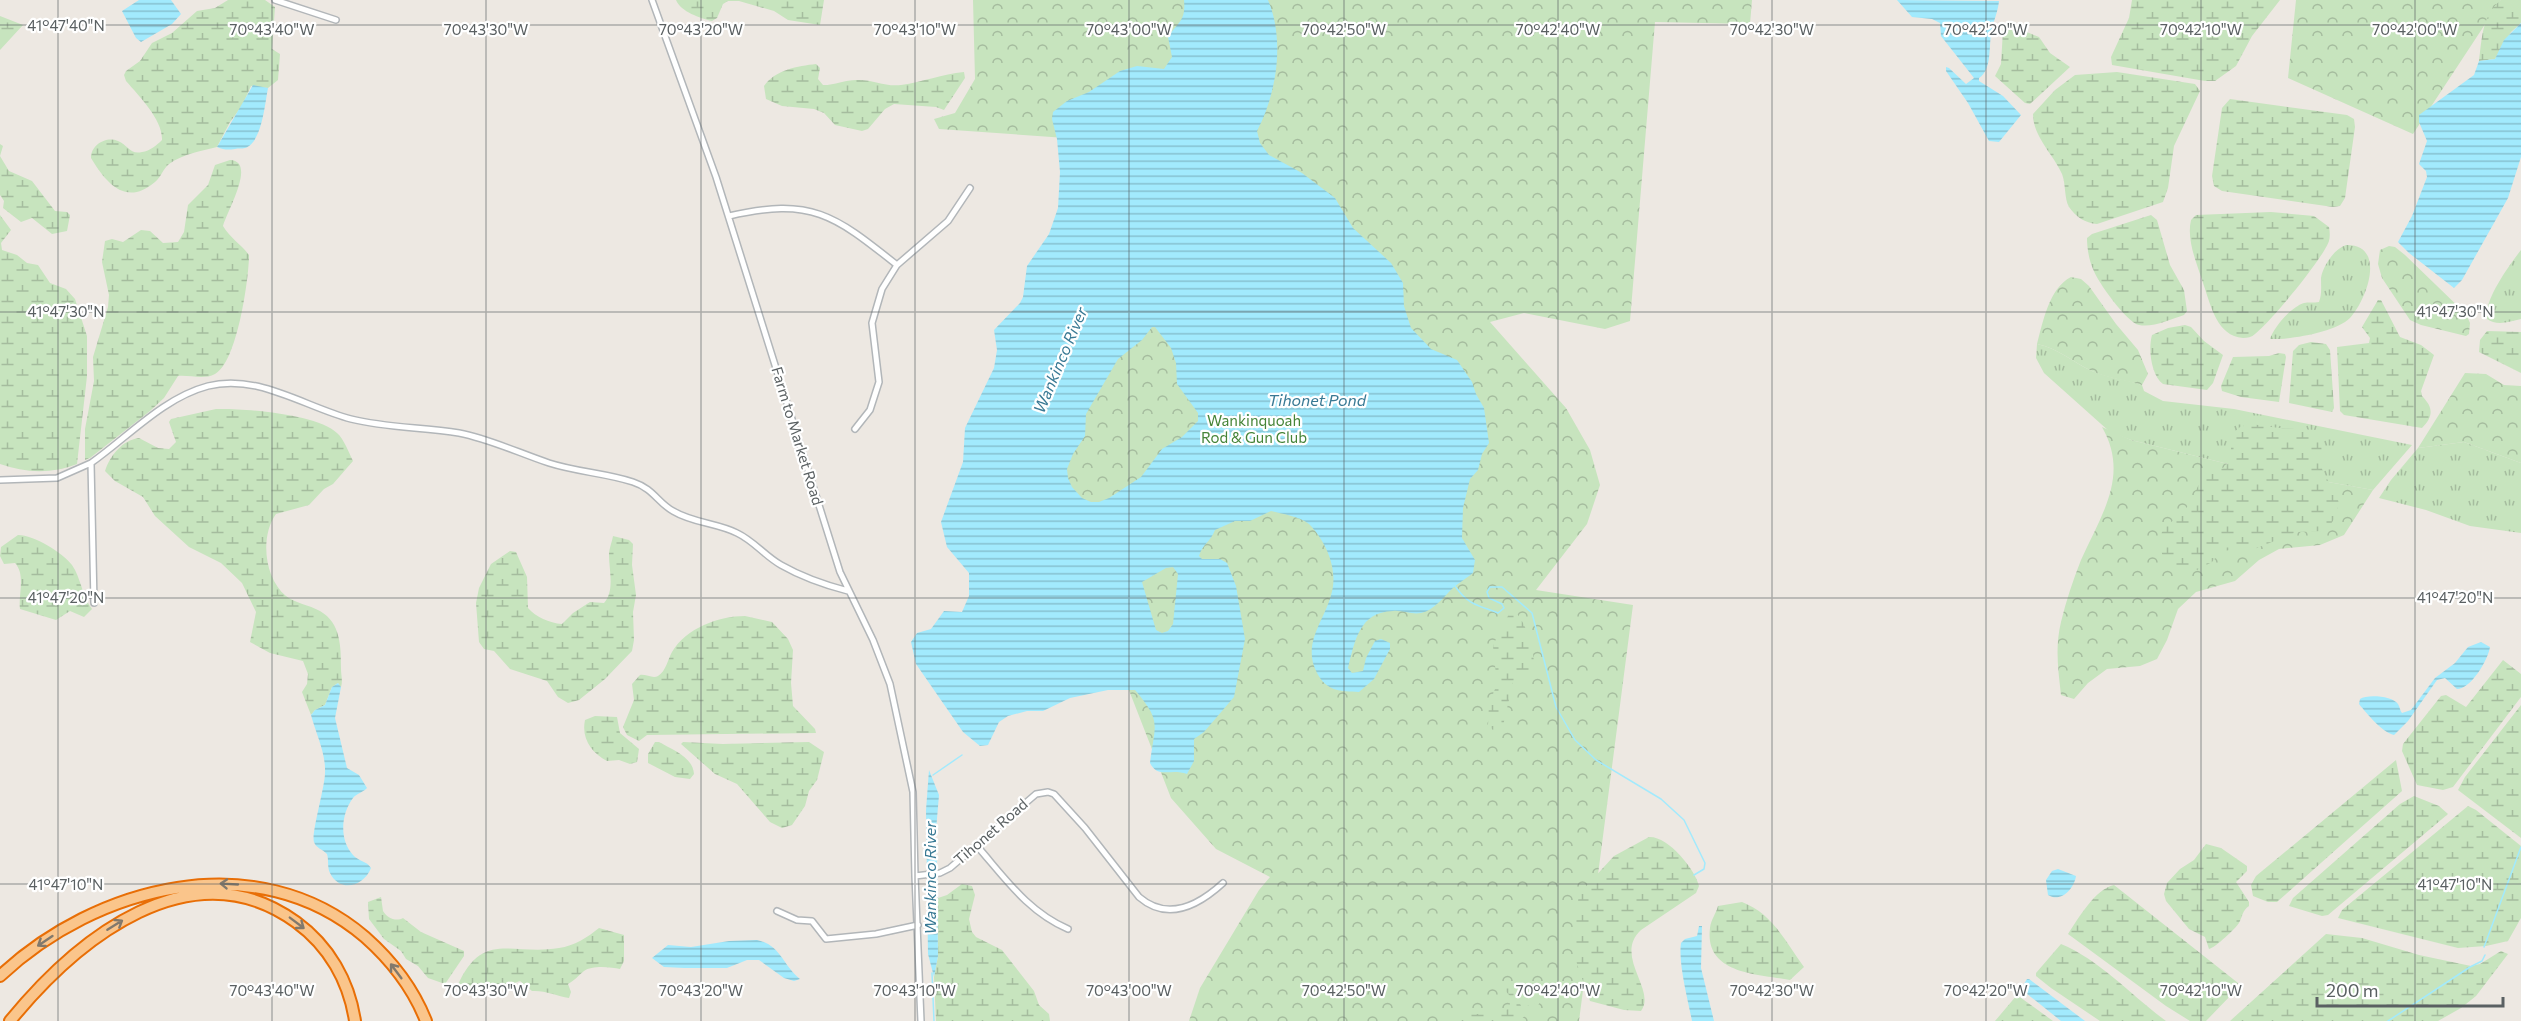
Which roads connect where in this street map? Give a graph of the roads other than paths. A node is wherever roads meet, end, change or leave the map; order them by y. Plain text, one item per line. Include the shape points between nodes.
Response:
1 (275, 0) edge
2 (652, 0) edge
3 (336, 20) dead end
4 (970, 188) dead end
5 (729, 216) junction
6 (897, 265) junction
7 (855, 429) dead end
8 (91, 463) junction
9 (0, 480) edge
10 (848, 591) junction
11 (94, 603) dead end
12 (977, 846) junction
13 (915, 876) junction
14 (1224, 884) dead end
15 (777, 912) dead end
16 (918, 925) junction
17 (1068, 929) dead end
18 (0, 976) edge
19 (10, 1021) edge
20 (355, 1021) edge
21 (426, 1021) edge
22 (921, 1021) edge

1 - 3 street
2 - 5 street, Farm to Market Road
4 - 6 street via 948,221
5 - 6 street via 783,208 810,211 837,220
5 - 10 street, Farm to Market Road via 828,538
6 - 7 street via 882,290 872,323 879,382 870,410
8 - 9 street via 57,477
8 - 10 street via 186,394 219,384 258,387 349,418 474,436 550,464 632,482 650,489 671,510 733,531 780,564
8 - 11 street
10 - 13 street, Farm to Market Road via 890,684 913,792
12 - 13 street, Tihonet Road via 940,873
12 - 14 street, Tihonet Road via 1029,798 1048,792 1073,813 1150,906 1184,909
12 - 17 street via 1026,903
13 - 16 street
15 - 16 street via 812,921 826,939
16 - 22 street
21 -> 18 highway via 399,974 357,931 309,903 268,889 240,885 186,886 110,906 54,934
19 -> 20 highway via 54,973 109,929 157,904 208,894 264,904 312,935 343,979

